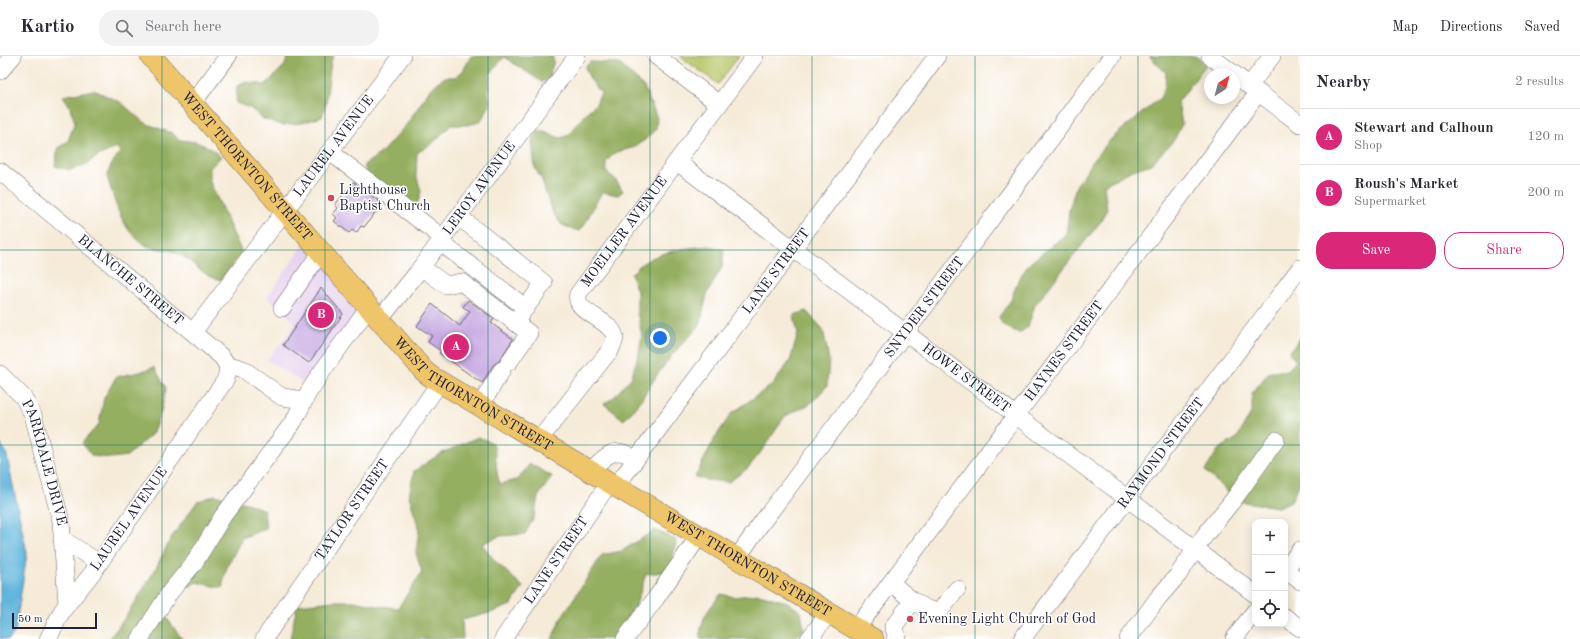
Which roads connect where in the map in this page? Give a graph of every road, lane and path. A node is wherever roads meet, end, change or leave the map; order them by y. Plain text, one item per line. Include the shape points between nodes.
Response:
1 (13, 56) edge
2 (151, 56) edge
3 (228, 56) edge
4 (402, 56) edge
5 (577, 56) edge
6 (656, 56) edge
7 (756, 56) edge
8 (937, 56) edge
9 (1112, 56) edge
10 (1210, 56) edge
11 (1272, 56) edge
12 (1226, 68) edge
13 (0, 72) edge
14 (1240, 78) edge
15 (1254, 89) junction
16 (192, 104) junction
17 (719, 104) junction
18 (1300, 124) edge
19 (330, 152) junction
20 (677, 162) junction
21 (0, 171) edge
22 (285, 210) junction
23 (458, 217) junction
24 (441, 240) junction
25 (793, 248) junction
26 (321, 252) junction
27 (421, 267) junction
28 (1300, 268) edge
29 (282, 308) dead end
30 (526, 308) junction
31 (374, 313) junction
32 (515, 322) junction
33 (193, 332) junction
34 (905, 332) junction
35 (227, 364) junction
36 (0, 374) edge
37 (440, 382) junction
38 (304, 400) junction
39 (480, 406) junction
40 (1016, 415) junction
41 (539, 440) junction
42 (1276, 440) dead end
43 (636, 459) junction
44 (590, 471) junction
45 (613, 484) junction
46 (1127, 499) junction
47 (699, 536) junction
48 (62, 539) junction
49 (1196, 550) junction
50 (1300, 550) edge
51 (737, 558) junction
52 (98, 563) junction
53 (1288, 566) edge
54 (1288, 572) edge
55 (1300, 581) edge
56 (891, 583) junction
57 (957, 589) dead end
58 (1252, 592) edge
59 (913, 601) junction
60 (67, 603) junction
61 (829, 613) junction
62 (1252, 615) edge
63 (1288, 619) edge
64 (1300, 628) edge
65 (865, 634) edge
66 (1029, 637) edge
67 (48, 639) edge
68 (140, 639) edge
69 (264, 639) edge
70 (503, 639) edge
71 (626, 639) edge
72 (809, 639) edge
73 (896, 639) edge
74 (1128, 639) edge
75 (1234, 639) edge

1 - 13 street
2 - 16 main road, WEST THORNTON STREET
3 - 16 street
4 - 19 street, LAUREL AVENUE
5 - 23 street, LEROY AVENUE
6 - 17 street
7 - 17 street, MOELLER AVENUE
8 - 25 street, LANE STREET
9 - 34 street, SNYDER STREET
10 - 12 street
11 - 15 street, HAYNES STREET
14 - 15 street
15 - 18 street
15 - 40 street, HAYNES STREET
16 - 22 main road, WEST THORNTON STREET
17 - 20 street, MOELLER AVENUE
19 - 22 street, LAUREL AVENUE
19 - 24 street
20 - 25 street, HOWE STREET
20 - 41 street, MOELLER AVENUE via 578,294 578,302 603,322 612,332 614,342
21 - 33 street, BLANCHE STREET
22 - 26 main road, WEST THORNTON STREET
22 - 33 street, LAUREL AVENUE
23 - 24 street, LEROY AVENUE
23 - 30 street via 544,283
24 - 27 street, LEROY AVENUE
24 - 30 street
25 - 34 street, HOWE STREET
25 - 43 street, LANE STREET
26 - 29 street
26 - 31 main road, WEST THORNTON STREET
27 - 31 street, LEROY AVENUE
27 - 32 street via 446,285 461,282
28 - 46 street, RAYMOND STREET
30 - 32 street
31 - 37 main road, WEST THORNTON STREET via 424,371
31 - 38 street, LEROY AVENUE via 323,370
32 - 39 street via 529,333
33 - 35 street, BLANCHE STREET via 222,356
34 - 40 street, HOWE STREET
34 - 51 street, SNYDER STREET
35 - 38 street via 243,369 282,397
35 - 52 street, LAUREL AVENUE via 226,379
36 - 48 street, PARKDALE DRIVE via 23,398 33,415 57,504
37 - 39 main road, WEST THORNTON STREET
37 - 69 street, TAYLOR STREET
38 - 68 street, LEROY AVENUE via 294,421 223,516 194,563 170,592
39 - 41 main road, WEST THORNTON STREET
40 - 46 street, HOWE STREET
40 - 56 street, HAYNES STREET
41 - 44 main road, WEST THORNTON STREET
42 - 49 street
43 - 44 street via 619,452 605,457
43 - 45 street, LANE STREET
44 - 45 main road, WEST THORNTON STREET
45 - 47 main road, WEST THORNTON STREET
45 - 70 street, LANE STREET
46 - 49 street, HOWE STREET
46 - 66 street, RAYMOND STREET
47 - 51 main road, WEST THORNTON STREET
47 - 71 street
48 - 52 street, PARKDALE DRIVE
48 - 60 street, PARKDALE DRIVE
49 - 58 street, HOWE STREET
49 - 74 street
50 - 53 street
51 - 61 main road, WEST THORNTON STREET
52 - 60 street, LAUREL AVENUE
54 - 55 street
56 - 59 street
56 - 65 street, HAYNES STREET
57 - 59 street via 940,612 927,609
59 - 73 street via 893,627
60 - 67 street, LAUREL AVENUE
61 - 65 main road, WEST THORNTON STREET
61 - 72 street
62 - 75 street
63 - 64 street

